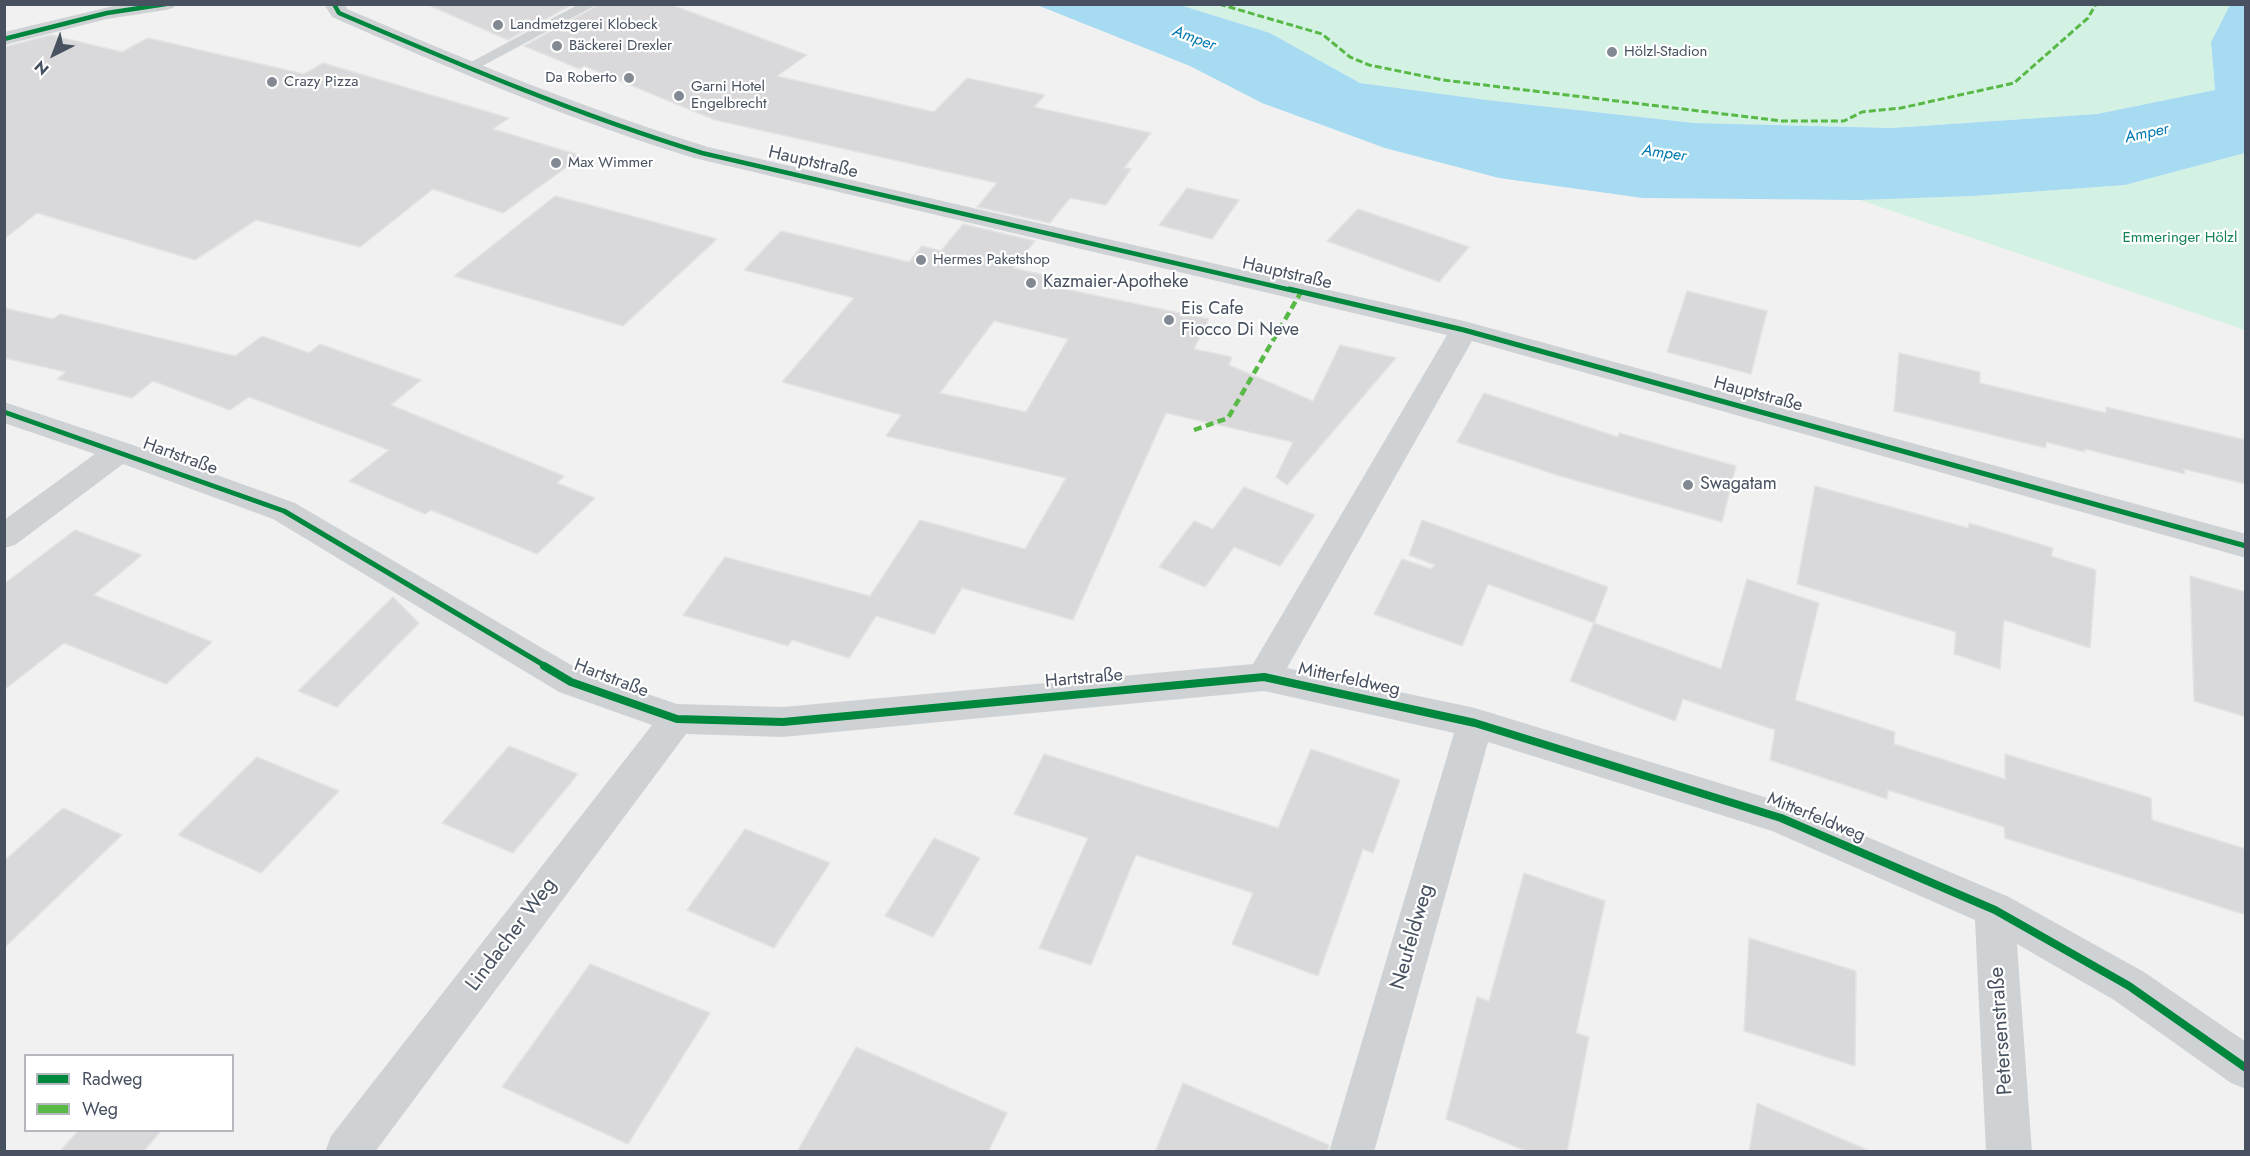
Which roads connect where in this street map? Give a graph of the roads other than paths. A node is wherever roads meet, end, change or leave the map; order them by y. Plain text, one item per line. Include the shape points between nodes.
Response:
1 (63, 4) edge
2 (166, 4) edge
3 (334, 4) edge
4 (591, 4) edge
5 (4, 34) edge
6 (4, 39) edge
7 (468, 68) junction
8 (1464, 330) junction
9 (4, 412) edge
10 (119, 451) junction
11 (4, 537) edge
12 (2246, 546) edge
13 (1264, 676) junction
14 (677, 719) junction
15 (1475, 723) junction
16 (1995, 910) junction
17 (2246, 1068) edge
18 (347, 1152) edge
19 (1351, 1152) edge
20 (2009, 1152) edge

1 - 5 street via 52,14
2 - 6 street via 107,13
3 - 7 street, Hauptstraße via 339,13
4 - 7 lane
7 - 8 street, Hauptstraße via 639,135 702,153
8 - 12 street, Hauptstraße
8 - 13 street
9 - 10 street, Hartstraße
10 - 11 street
10 - 14 street, Hartstraße via 284,511 571,682
13 - 14 street, Hartstraße via 783,722
13 - 15 street, Mitterfeldweg
14 - 18 street, Lindacher Weg
15 - 16 street, Mitterfeldweg via 1781,818
15 - 19 street, Neufeldweg
16 - 17 street, Mitterfeldweg via 2129,986
16 - 20 street, Petersenstraße

